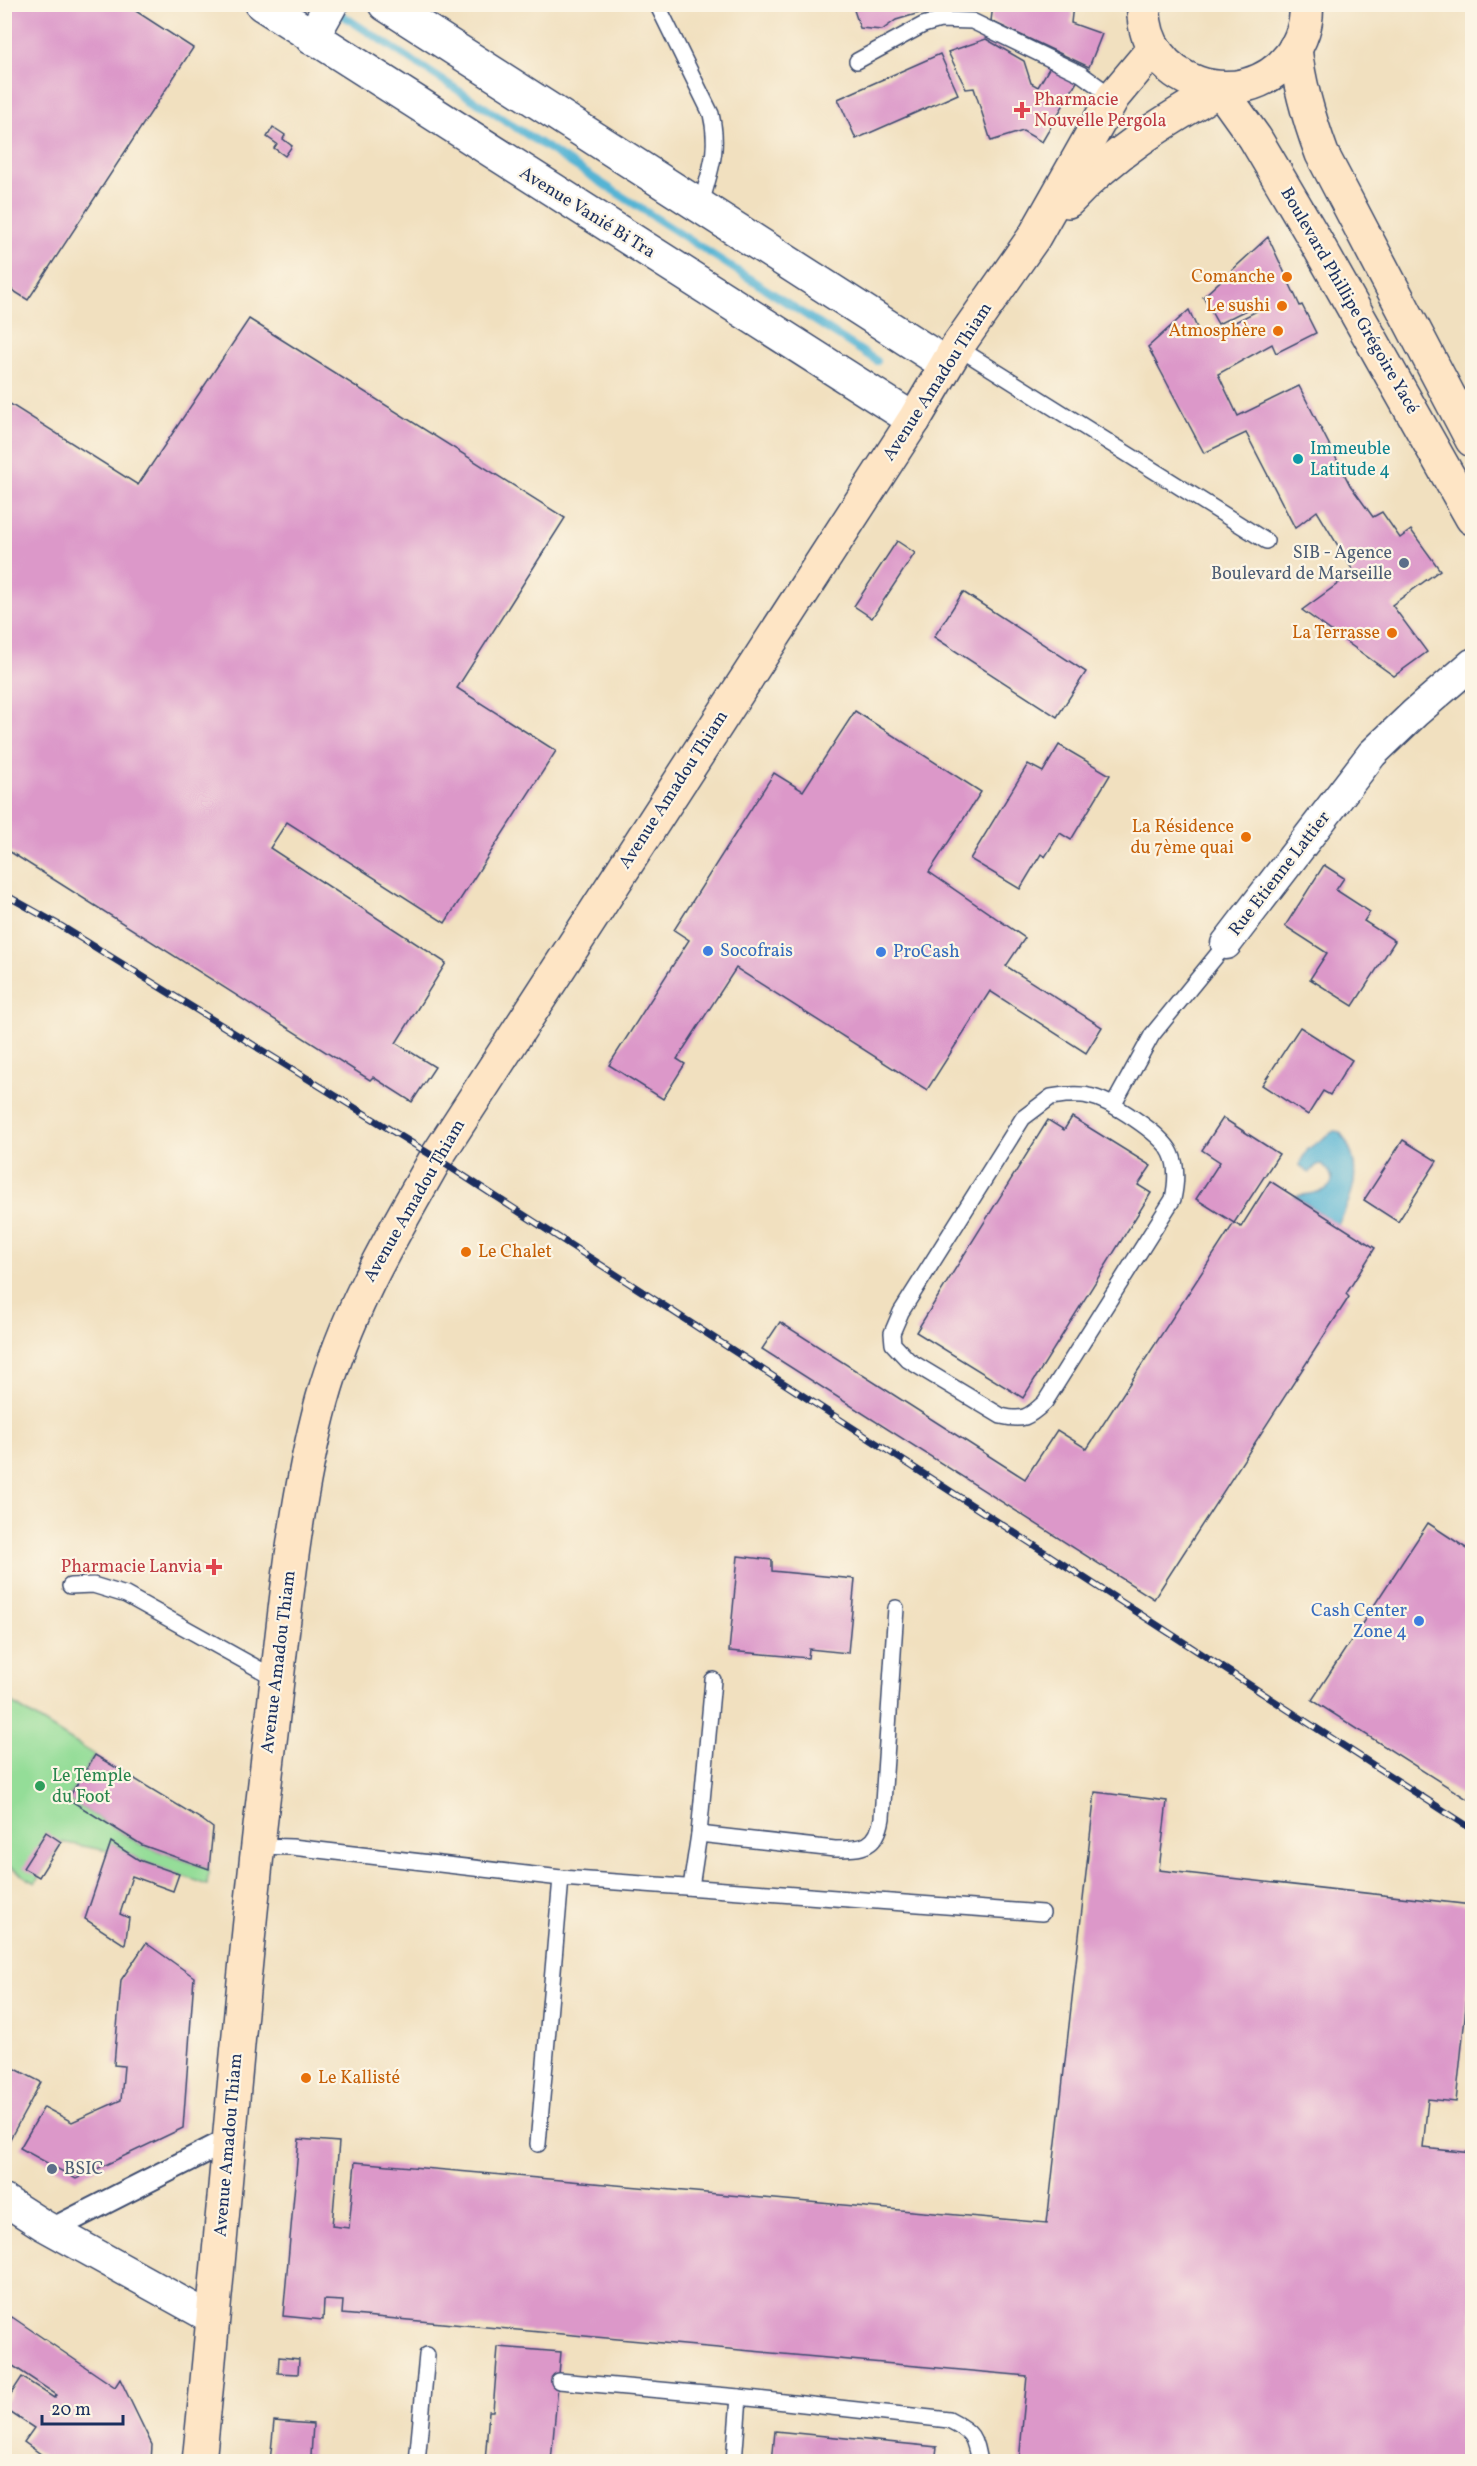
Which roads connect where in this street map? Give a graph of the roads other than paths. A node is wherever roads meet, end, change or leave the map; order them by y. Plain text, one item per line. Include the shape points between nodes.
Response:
1 (262, 4) edge
2 (385, 4) edge
3 (657, 4) edge
4 (1144, 4) edge
5 (1306, 4) edge
6 (320, 22) edge
7 (1154, 48) junction
8 (1295, 48) junction
9 (857, 61) dead end
10 (1220, 89) junction
11 (1113, 97) junction
12 (700, 208) junction
13 (1034, 237) junction
14 (952, 356) junction
15 (914, 420) junction
16 (1473, 440) edge
17 (1473, 518) edge
18 (1266, 541) dead end
19 (1473, 664) edge
20 (1226, 944) joint
21 (1114, 1104) junction
22 (70, 1586) dead end
23 (896, 1608) dead end
24 (277, 1679) junction
25 (713, 1680) dead end
26 (699, 1834) junction
27 (257, 1846) junction
28 (561, 1878) junction
29 (691, 1887) junction
30 (1042, 1913) dead end
31 (230, 2139) junction
32 (538, 2144) dead end
33 (4, 2200) edge
34 (51, 2230) junction
35 (213, 2319) junction
36 (427, 2355) dead end
37 (559, 2381) dead end
38 (739, 2397) junction
39 (199, 2462) edge
40 (417, 2462) edge
41 (734, 2462) edge
42 (979, 2462) edge

1 - 6 street, Avenue Vanié Bi Tra
2 - 12 street
3 - 12 lane via 711,114 715,130 715,155
4 - 7 main road
5 - 8 main road via 1304,30
6 - 15 street, Avenue Vanié Bi Tra
7 - 10 main road via 1182,77
7 - 11 main road, Avenue Amadou Thiam
8 - 10 main road via 1282,66 1263,80
8 - 16 main road via 1305,108 1322,154
9 - 11 lane via 923,25 940,20 972,21 1081,74
10 - 13 main road, Avenue Amadou Thiam via 1143,135 1094,173
10 - 17 main road, Boulevard Phillipe Grégoire Yacé via 1255,138 1314,237
11 - 13 main road, Avenue Amadou Thiam
12 - 14 street
13 - 14 main road, Avenue Amadou Thiam
14 - 15 main road, Avenue Amadou Thiam
14 - 18 lane
15 - 24 main road, Avenue Amadou Thiam via 442,1149 373,1269 322,1401 295,1536
19 - 20 street, Rue Etienne Lattier via 1372,754
20 - 21 lane, Rue Etienne Lattier via 1152,1035
21 - 21 lane via 1089,1096 1051,1096 1023,1118 901,1312 892,1333 893,1344 908,1360 1001,1416 1018,1420 1032,1415 1045,1402 1173,1199 1175,1172 1168,1148
22 - 24 lane via 93,1585 126,1595
23 - 26 lane via 879,1834 868,1845 835,1848
24 - 27 main road, Avenue Amadou Thiam
25 - 26 lane
26 - 29 lane
27 - 28 lane
27 - 31 main road, Avenue Amadou Thiam
28 - 29 lane
28 - 32 lane
29 - 30 lane
31 - 34 street
31 - 35 main road, Avenue Amadou Thiam
33 - 34 street
34 - 35 street
35 - 39 main road, Avenue Amadou Thiam
36 - 40 lane
37 - 38 lane
38 - 41 lane
38 - 42 lane via 949,2420 968,2430

